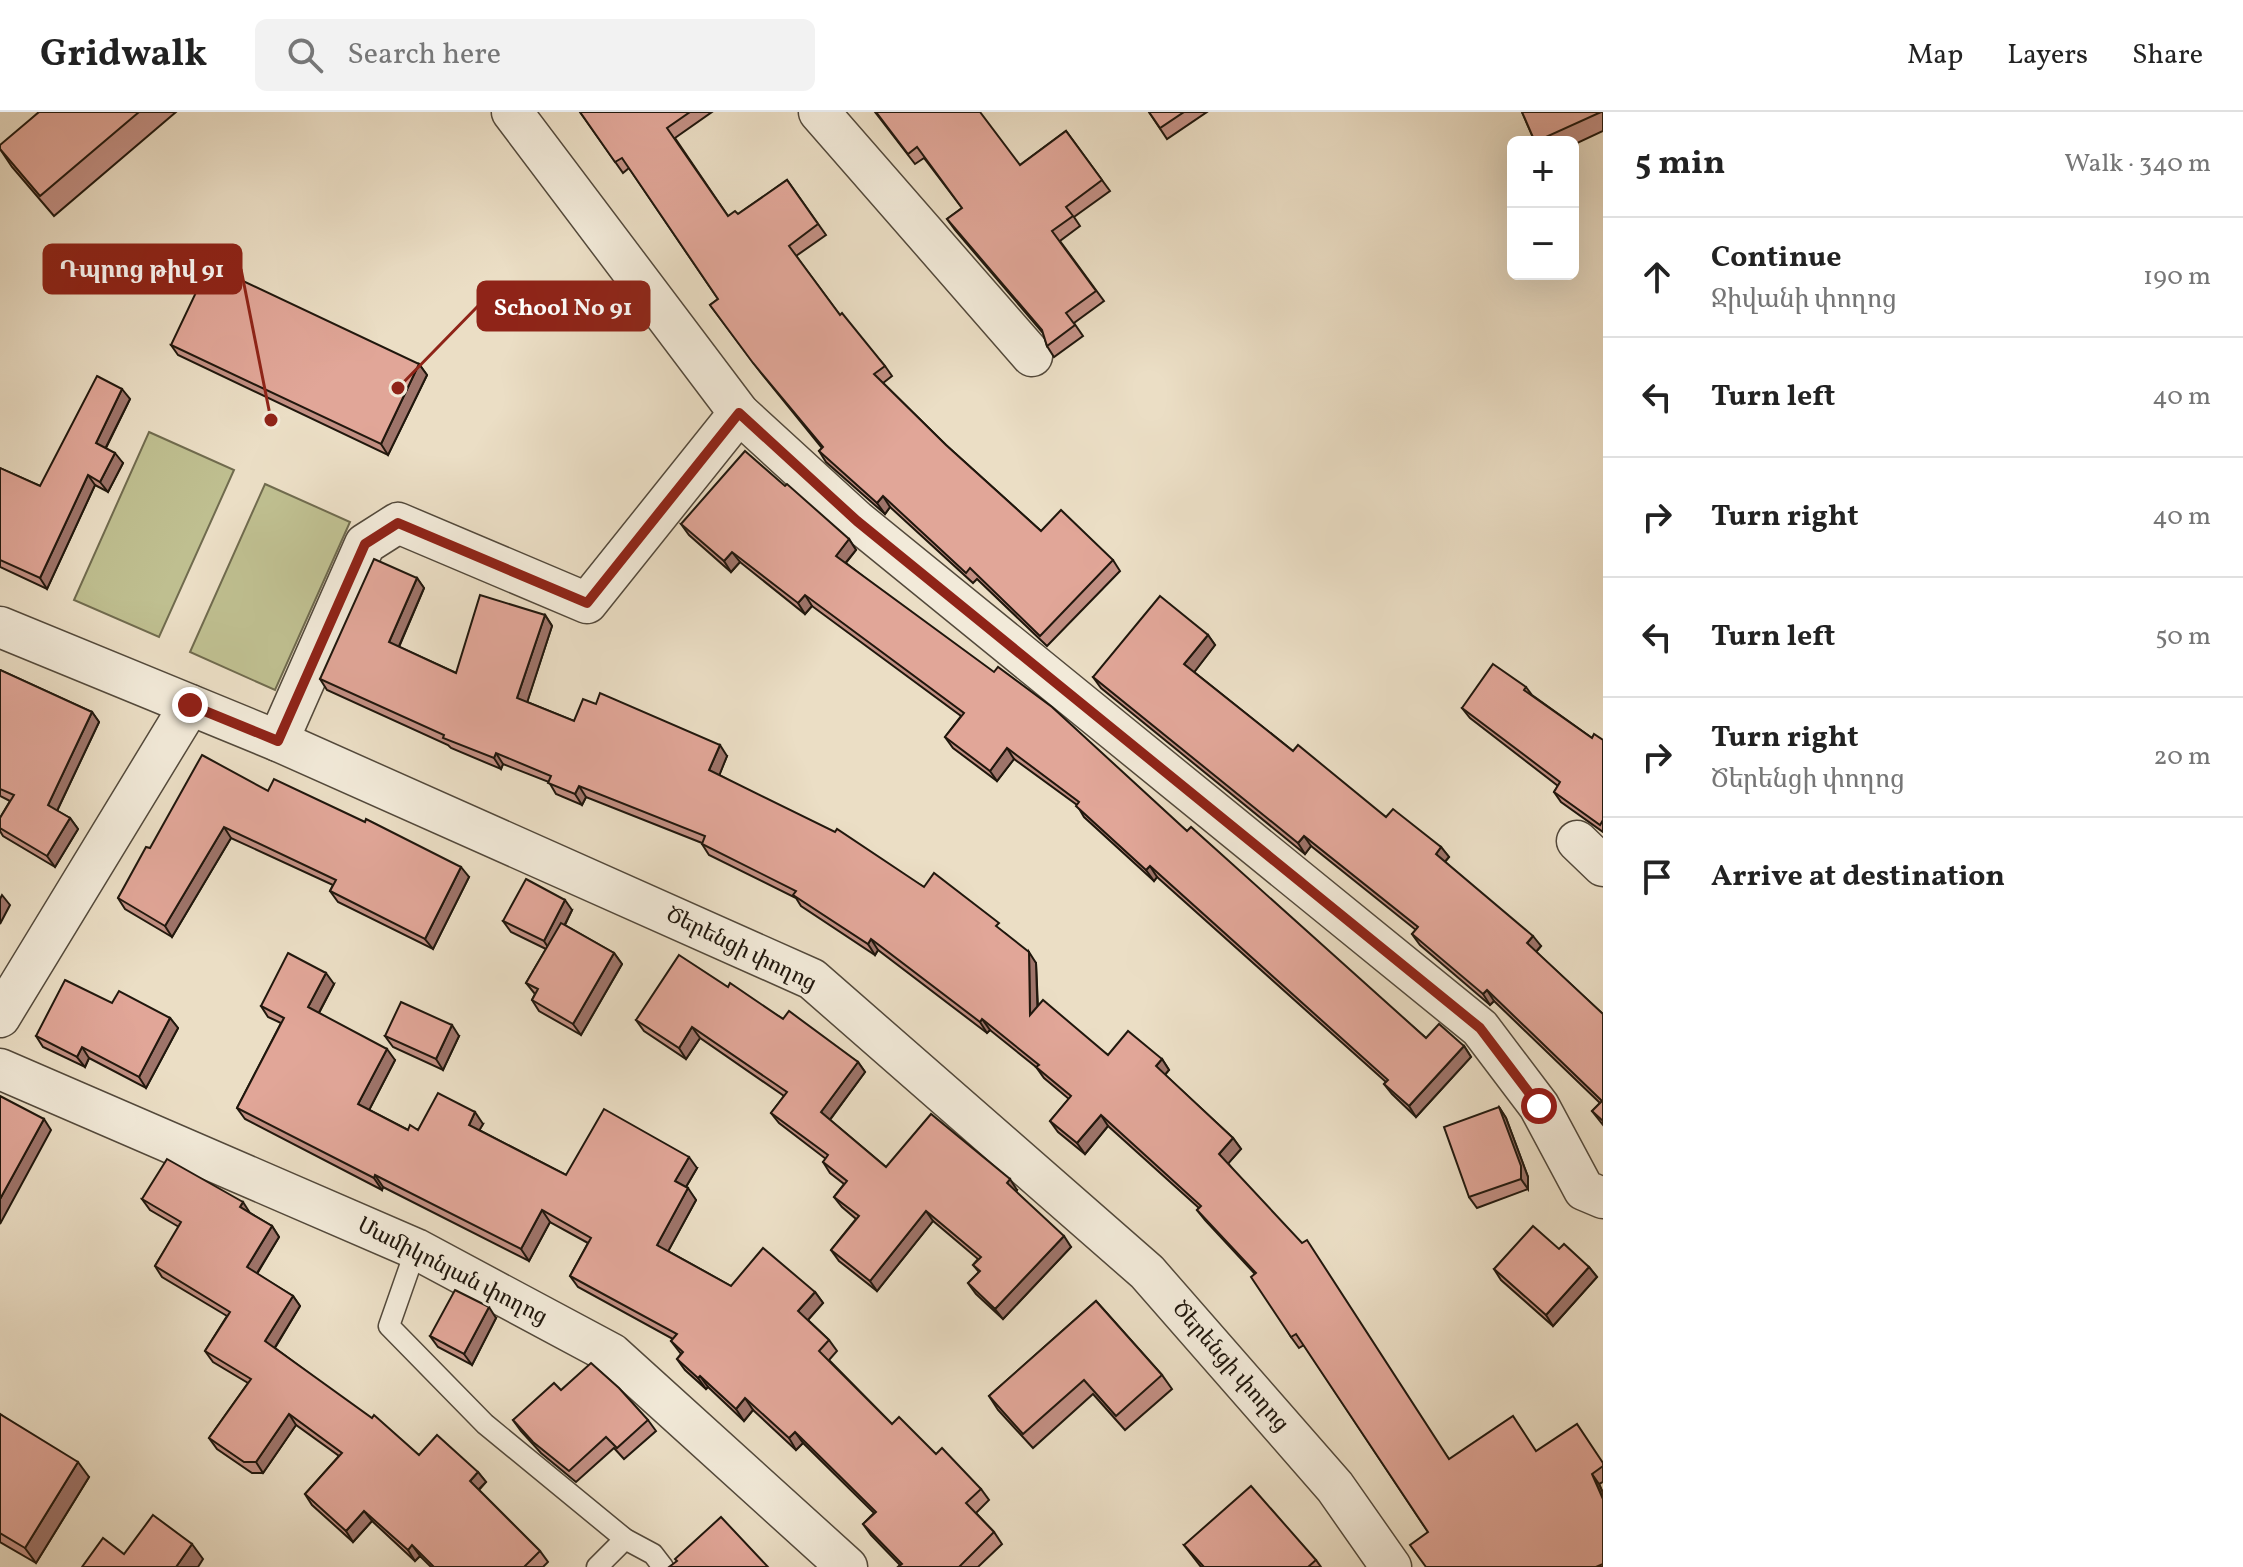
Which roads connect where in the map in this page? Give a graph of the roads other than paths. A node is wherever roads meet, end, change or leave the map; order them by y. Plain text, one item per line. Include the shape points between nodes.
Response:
1 (512, 112) edge
2 (819, 112) edge
3 (1032, 356) dead end
4 (739, 413) junction
5 (0, 627) edge
6 (190, 705) junction
7 (278, 741) junction
8 (0, 1017) edge
9 (0, 1069) edge
10 (1603, 1198) edge
11 (416, 1249) junction
12 (625, 1539) junction
13 (597, 1567) edge
14 (663, 1567) edge
15 (847, 1567) edge
16 (1391, 1567) edge

1 - 4 street
2 - 3 street
4 - 7 street via 587,603 398,523 365,544
4 - 10 street via 857,521 1480,1028 1539,1106 1584,1190
5 - 6 street, Ծերենցի փողոց
6 - 7 street, Ծերենցի փողոց
6 - 8 street
7 - 16 street, Ծերենցի փողոց via 812,979 1147,1272 1335,1487
9 - 11 street, Մամիկոնյան փողոց
11 - 12 lane via 389,1326 485,1424
11 - 15 street, Մամիկոնյան փողոց via 612,1354
12 - 13 lane
12 - 14 lane via 653,1554

